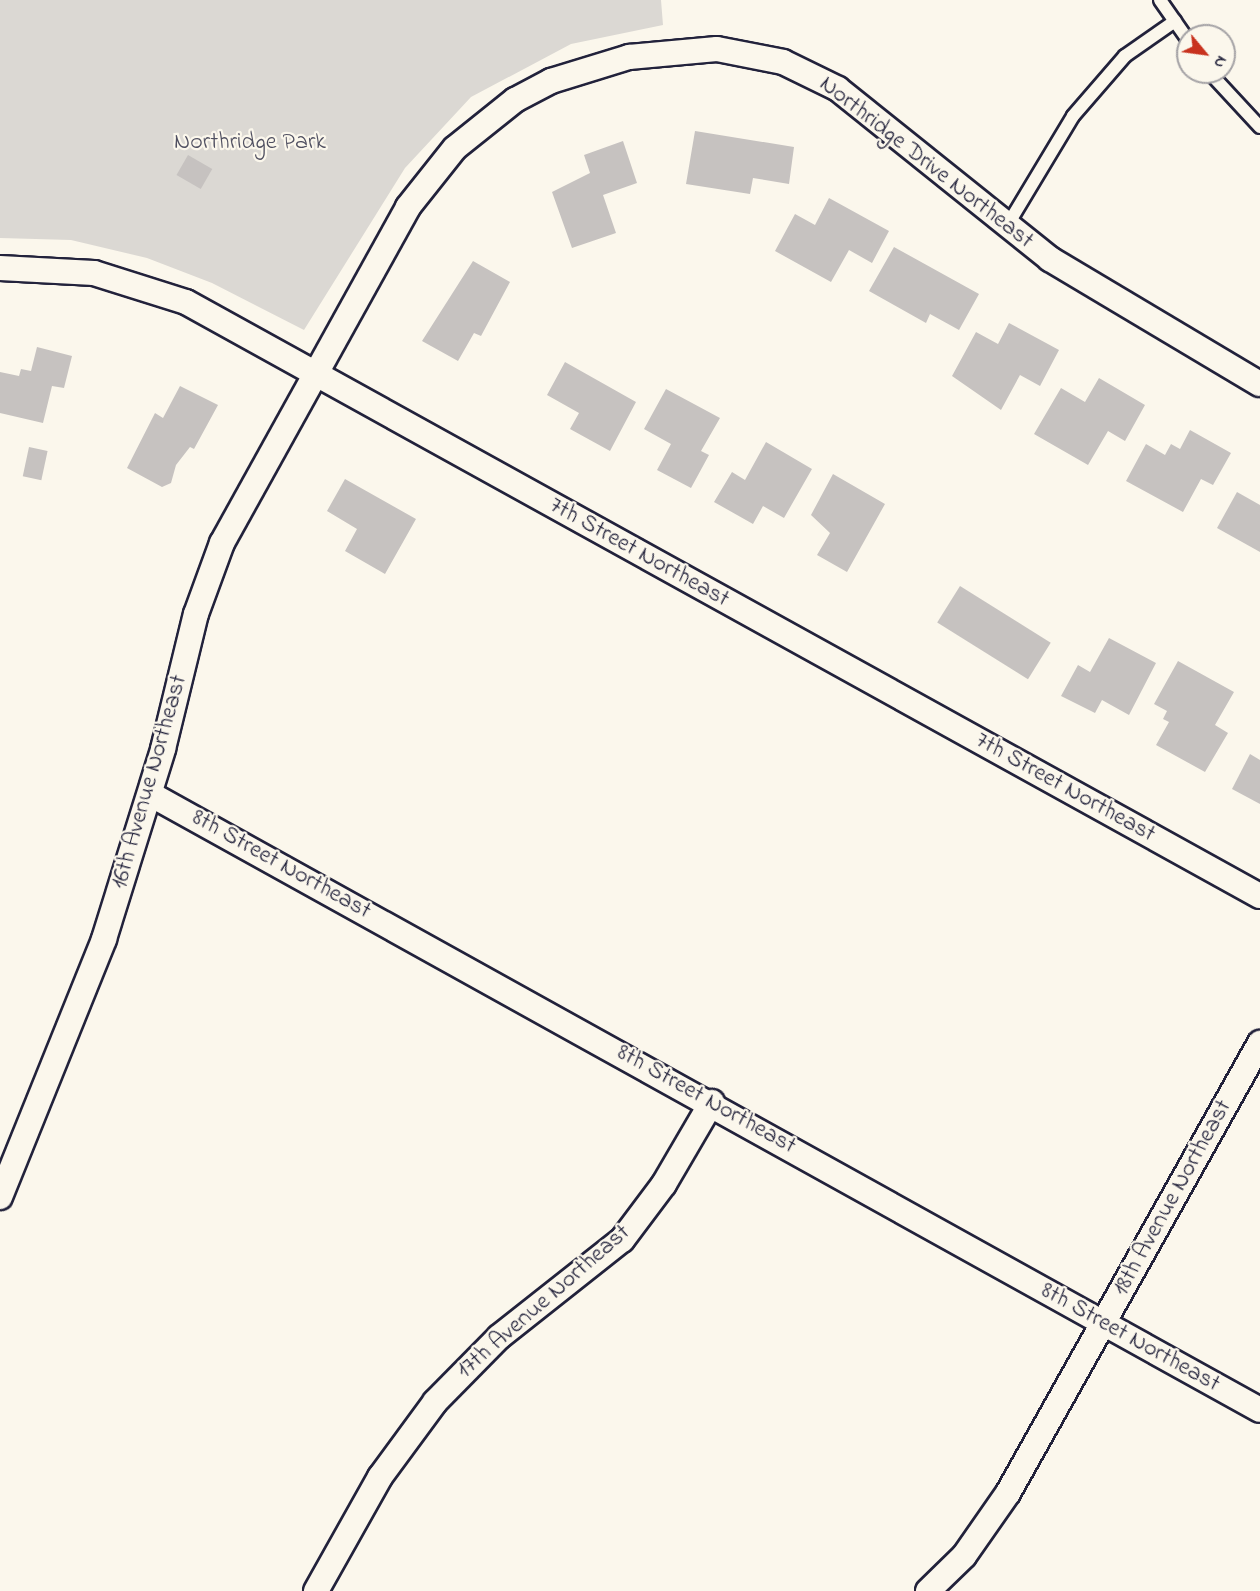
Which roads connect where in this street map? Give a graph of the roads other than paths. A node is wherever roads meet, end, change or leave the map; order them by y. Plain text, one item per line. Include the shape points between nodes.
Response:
1 (1160, 0) edge
2 (1175, 21) junction
3 (1177, 24) edge
4 (1220, 84) edge
5 (1260, 127) edge
6 (1007, 225) junction
7 (0, 268) edge
8 (315, 374) junction
9 (1260, 384) edge
10 (150, 794) junction
11 (1260, 896) edge
12 (1260, 1043) edge
13 (711, 1102) junction
14 (0, 1197) edge
15 (1102, 1323) junction
16 (1260, 1410) edge
17 (316, 1591) edge
18 (928, 1591) edge

1 - 2 lane
2 - 3 lane
2 - 6 lane via 1125,56 1073,116
4 - 5 lane
6 - 8 street, Northridge Drive Northeast via 838,89 811,74 751,52 672,51 629,57 551,81 515,100 454,148 408,207
6 - 9 street, Northridge Drive Northeast via 1089,285
7 - 8 street, 7th Street Northeast via 49,268 137,284 186,303
8 - 10 street, 16th Avenue Northeast via 207,578
8 - 11 street, 7th Street Northeast
10 - 13 street, 8th Street Northeast
10 - 14 street, 16th Avenue Northeast via 76,1017
12 - 15 street, 18th Avenue Northeast
13 - 15 street, 8th Street Northeast
13 - 17 street, 17th Avenue Northeast via 664,1184 622,1240 500,1337 435,1402 380,1477
15 - 16 street, 8th Street Northeast
15 - 18 street, 18th Avenue Northeast via 1008,1493 963,1556

